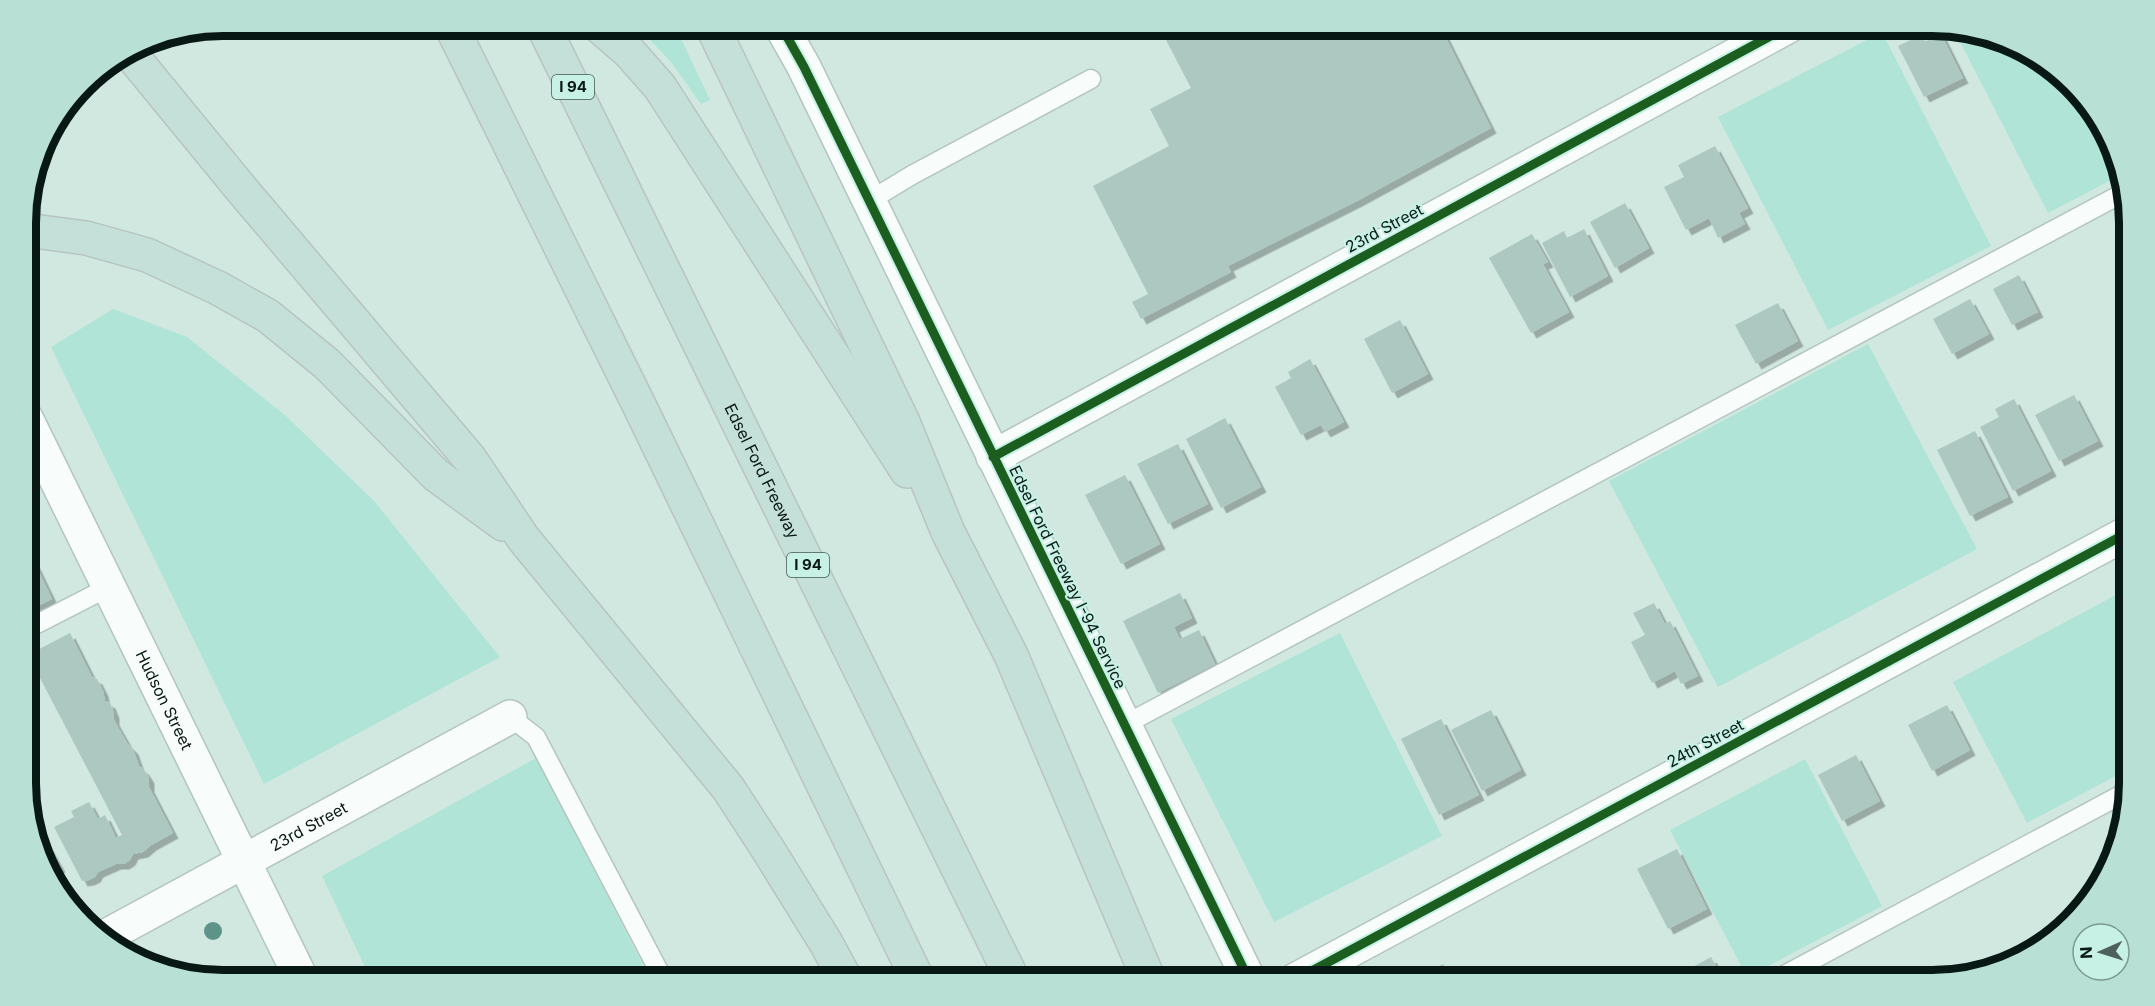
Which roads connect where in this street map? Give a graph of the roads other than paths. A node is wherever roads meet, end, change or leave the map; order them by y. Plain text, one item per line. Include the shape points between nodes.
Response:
1 (456, 36) edge
2 (548, 36) edge
3 (610, 36) edge
4 (717, 36) edge
5 (786, 36) edge
6 (1771, 36) edge
7 (134, 58) edge
8 (1091, 79) dead end
9 (2117, 197) edge
10 (869, 201) junction
11 (36, 231) edge
12 (36, 438) edge
13 (993, 457) junction
14 (948, 532) junction
15 (2119, 537) edge
16 (523, 538) junction
17 (109, 587) junction
18 (36, 624) edge
19 (510, 717) joint
20 (1124, 725) junction
21 (2118, 797) edge
22 (244, 862) junction
23 (112, 933) edge
24 (297, 970) edge
25 (658, 970) edge
26 (841, 970) edge
27 (913, 970) edge
28 (1008, 970) edge
29 (1145, 970) edge
30 (1244, 970) edge
31 (1314, 970) edge
32 (1794, 970) edge

1 - 27 highway
2 - 28 highway, Edsel Ford Freeway / I 94
3 - 14 highway via 660,87
4 - 14 highway via 903,422
5 - 10 street, Edsel Ford Freeway I-94 Service
6 - 13 street, 23rd Street
7 - 16 highway via 470,459
8 - 10 lane
9 - 20 lane
10 - 13 street, Edsel Ford Freeway I-94 Service
11 - 16 highway via 86,238 147,255 268,315 327,364 436,475
12 - 17 street, Hudson Street
13 - 20 street, Edsel Ford Freeway I-94 Service
14 - 29 highway via 1011,655
15 - 31 street, 24th Street
16 - 26 highway via 728,788
17 - 18 lane
17 - 22 street, Hudson Street
19 - 22 street, 23rd Street
19 - 25 lane via 536,737
20 - 30 street, Edsel Ford Freeway I-94 Service
21 - 32 lane
22 - 23 street, 23rd Street
22 - 24 street, Hudson Street

